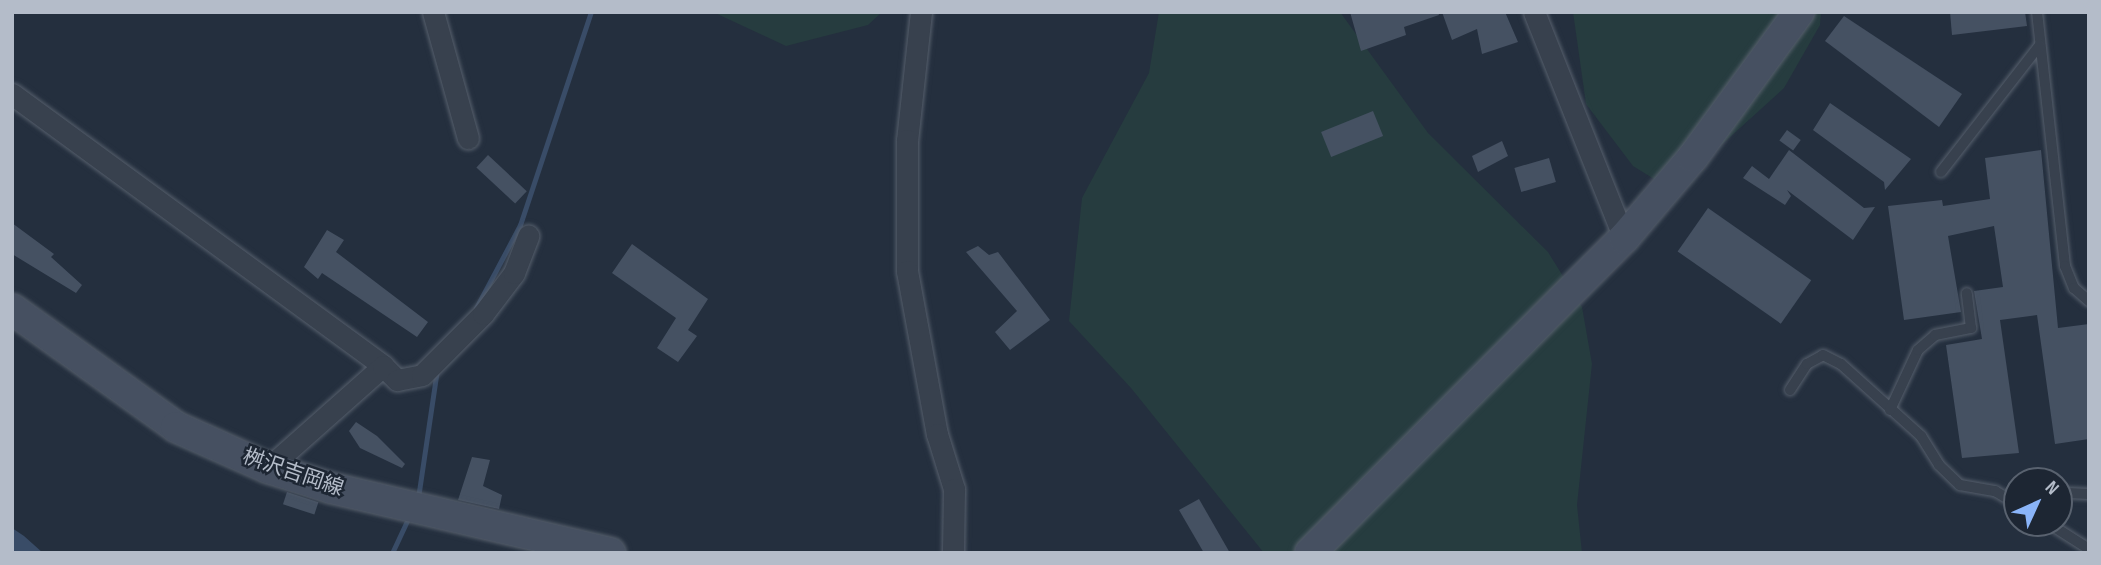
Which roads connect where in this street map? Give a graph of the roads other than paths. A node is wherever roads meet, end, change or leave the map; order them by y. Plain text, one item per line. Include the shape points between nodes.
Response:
1 (433, 12) edge
2 (921, 12) edge
3 (1534, 12) edge
4 (1799, 12) edge
5 (2036, 12) edge
6 (2040, 45) junction
7 (12, 94) edge
8 (468, 138) dead end
9 (1941, 172) dead end
10 (528, 236) dead end
11 (1624, 238) junction
12 (1967, 293) dead end
13 (2089, 301) edge
14 (12, 309) edge
15 (383, 366) junction
16 (1790, 390) dead end
17 (1890, 411) junction
18 (268, 468) junction
19 (2003, 496) edge
20 (2071, 537) edge
21 (2089, 548) edge
22 (611, 553) edge
23 (953, 553) edge
24 (1310, 553) edge

1 - 8 street
2 - 23 street via 907,141 907,271 937,434 954,489
3 - 11 street
4 - 11 street via 1693,157
5 - 6 lane
6 - 9 lane
6 - 13 lane via 2065,266 2074,288
7 - 15 street
10 - 15 street via 514,273 483,314 422,375 397,380
11 - 24 street
12 - 17 lane via 1971,328 1935,335 1919,350
14 - 18 street, 桝沢吉岡線 via 176,427
15 - 18 street
16 - 17 lane via 1807,364 1823,355 1842,364
17 - 19 lane via 1921,436 1939,465 1960,485
18 - 22 street, 桝沢吉岡線 via 401,505
20 - 21 lane

